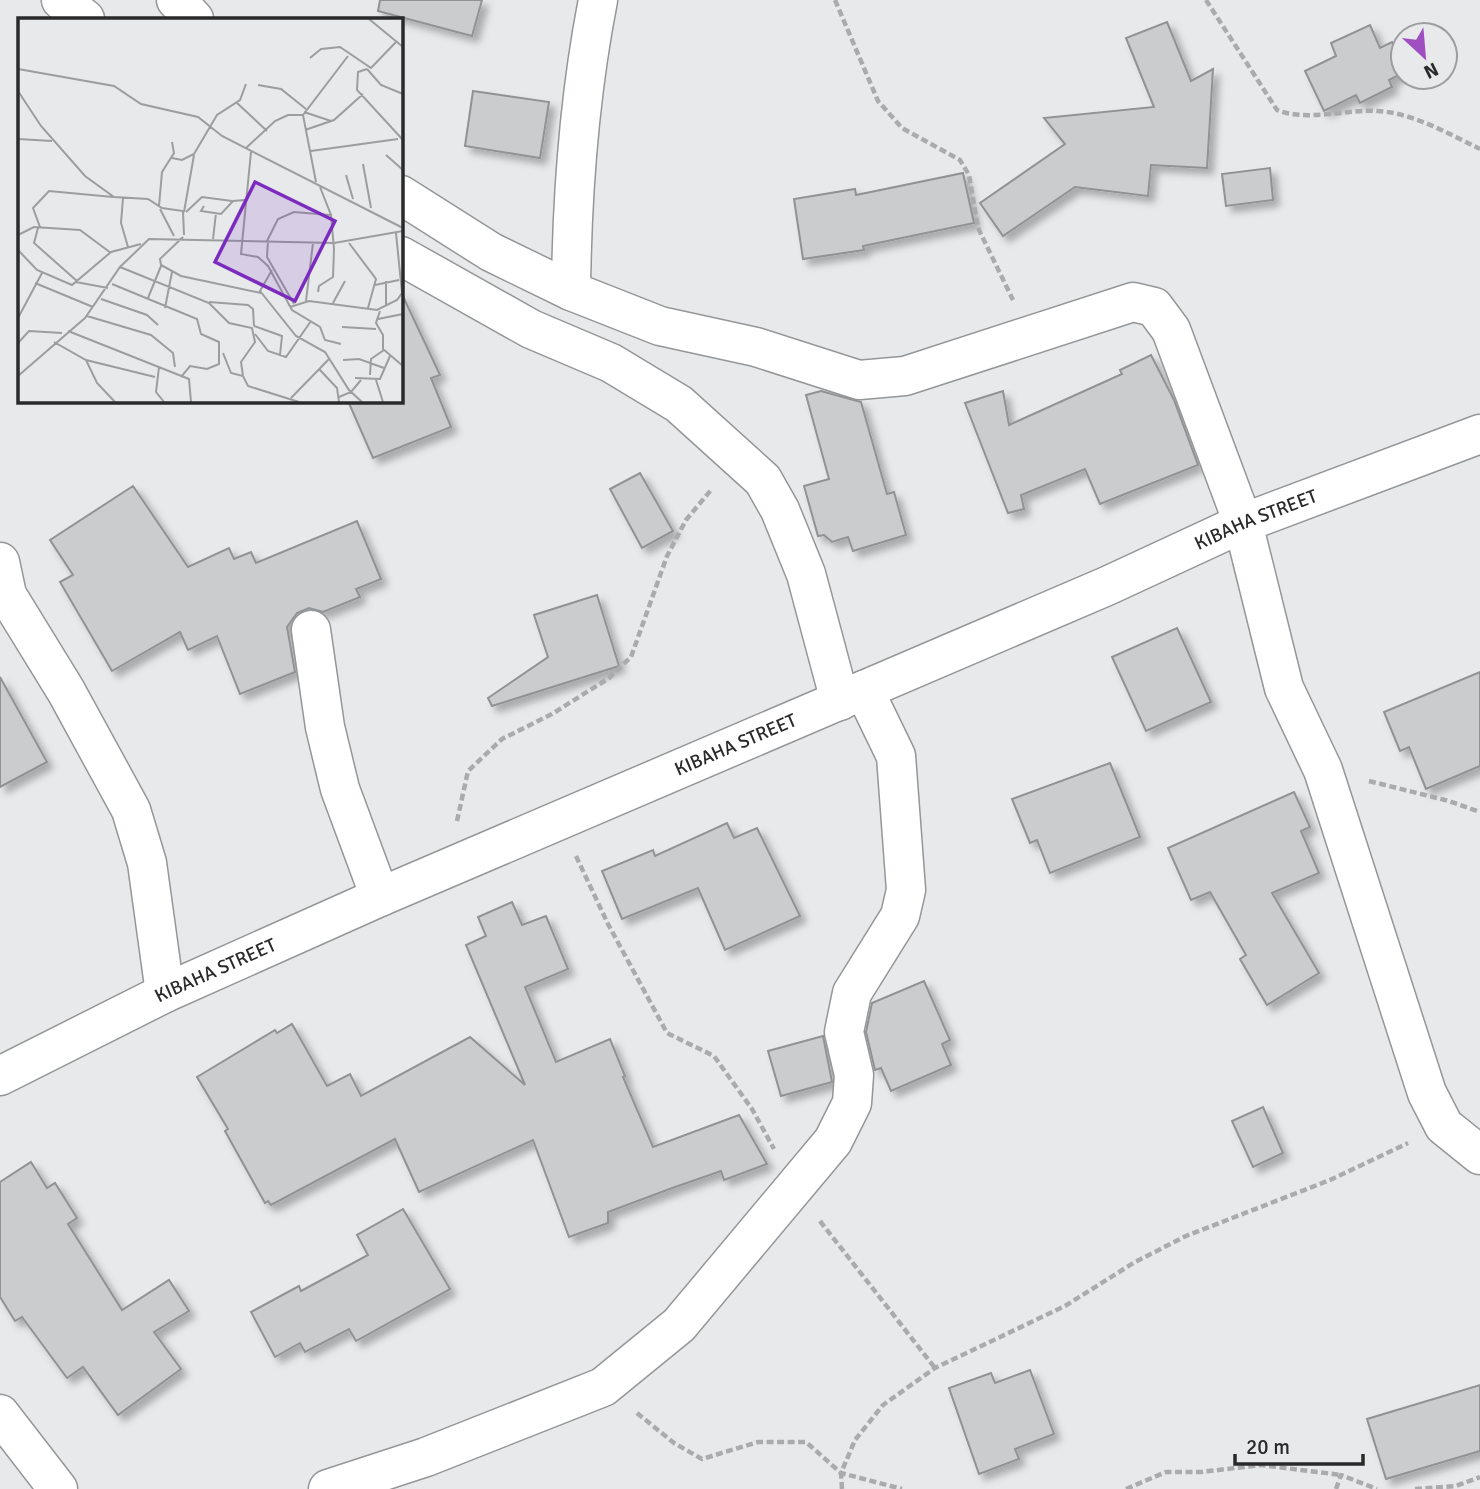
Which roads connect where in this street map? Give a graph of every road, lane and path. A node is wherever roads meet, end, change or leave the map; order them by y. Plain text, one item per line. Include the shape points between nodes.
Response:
1 (61, 0) edge
2 (176, 0) edge
3 (598, 0) edge
4 (835, 0) edge
5 (1206, 0) edge
6 (84, 18) edge
7 (193, 18) edge
8 (1480, 149) edge
9 (402, 196) edge
10 (402, 257) edge
11 (571, 292) junction
12 (1030, 336) junction
13 (1480, 434) edge
14 (739, 457) junction
15 (1242, 523) junction
16 (0, 562) edge
17 (311, 630) dead end
18 (852, 696) junction
19 (1324, 770) junction
20 (1480, 812) edge
21 (560, 820) junction
22 (455, 865) junction
23 (380, 897) junction
24 (165, 993) junction
25 (0, 1076) edge
26 (1469, 1145) edge
27 (795, 1187) junction
28 (934, 1368) junction
29 (603, 1387) junction
30 (0, 1414) edge
31 (841, 1473) junction
32 (1341, 1475) junction
33 (1480, 1477) edge
34 (58, 1489) edge
35 (328, 1489) edge
36 (842, 1489) edge
37 (902, 1489) edge
38 (1126, 1489) edge
39 (1336, 1489) edge
40 (1377, 1489) edge
41 (1415, 1489) edge

1 - 6 street
2 - 7 street
3 - 11 street via 572,197
4 - 12 path via 878,101 902,128 960,160 969,175 978,228
5 - 8 path via 1277,110 1296,117 1381,111 1427,124
9 - 11 street via 491,252
10 - 14 street via 531,329 611,363 679,404
11 - 12 street via 660,326 756,348 859,380 905,376
12 - 15 street via 1133,302 1154,307 1171,330
13 - 15 street, KIBAHA STREET
14 - 18 street via 763,480 780,510
14 - 22 path via 686,520 667,556 631,657 609,678 502,739 468,771 457,816
15 - 18 street, KIBAHA STREET
15 - 19 street via 1284,688
16 - 24 street via 7,595 131,810 147,863
17 - 23 street via 325,727 340,789
18 - 21 street, KIBAHA STREET
18 - 27 street via 896,756 906,890 900,916 852,993 844,1032 854,1075 852,1103 833,1141
19 - 20 path
19 - 26 street via 1427,1093
21 - 22 street, KIBAHA STREET
21 - 27 path via 608,924 667,1033 714,1056 752,1109
22 - 23 street, KIBAHA STREET
23 - 24 street, KIBAHA STREET
24 - 25 street, KIBAHA STREET
26 - 28 path via 1331,1180 1186,1236 1065,1307
27 - 28 path
27 - 29 street via 679,1325
28 - 31 path via 883,1405 855,1440
29 - 31 path via 674,1443 702,1459 758,1442 806,1441
29 - 35 street via 426,1457
30 - 34 street
31 - 36 path
31 - 37 path
32 - 38 path via 1261,1465 1166,1472
32 - 39 path
32 - 40 path
33 - 41 path via 1456,1486

